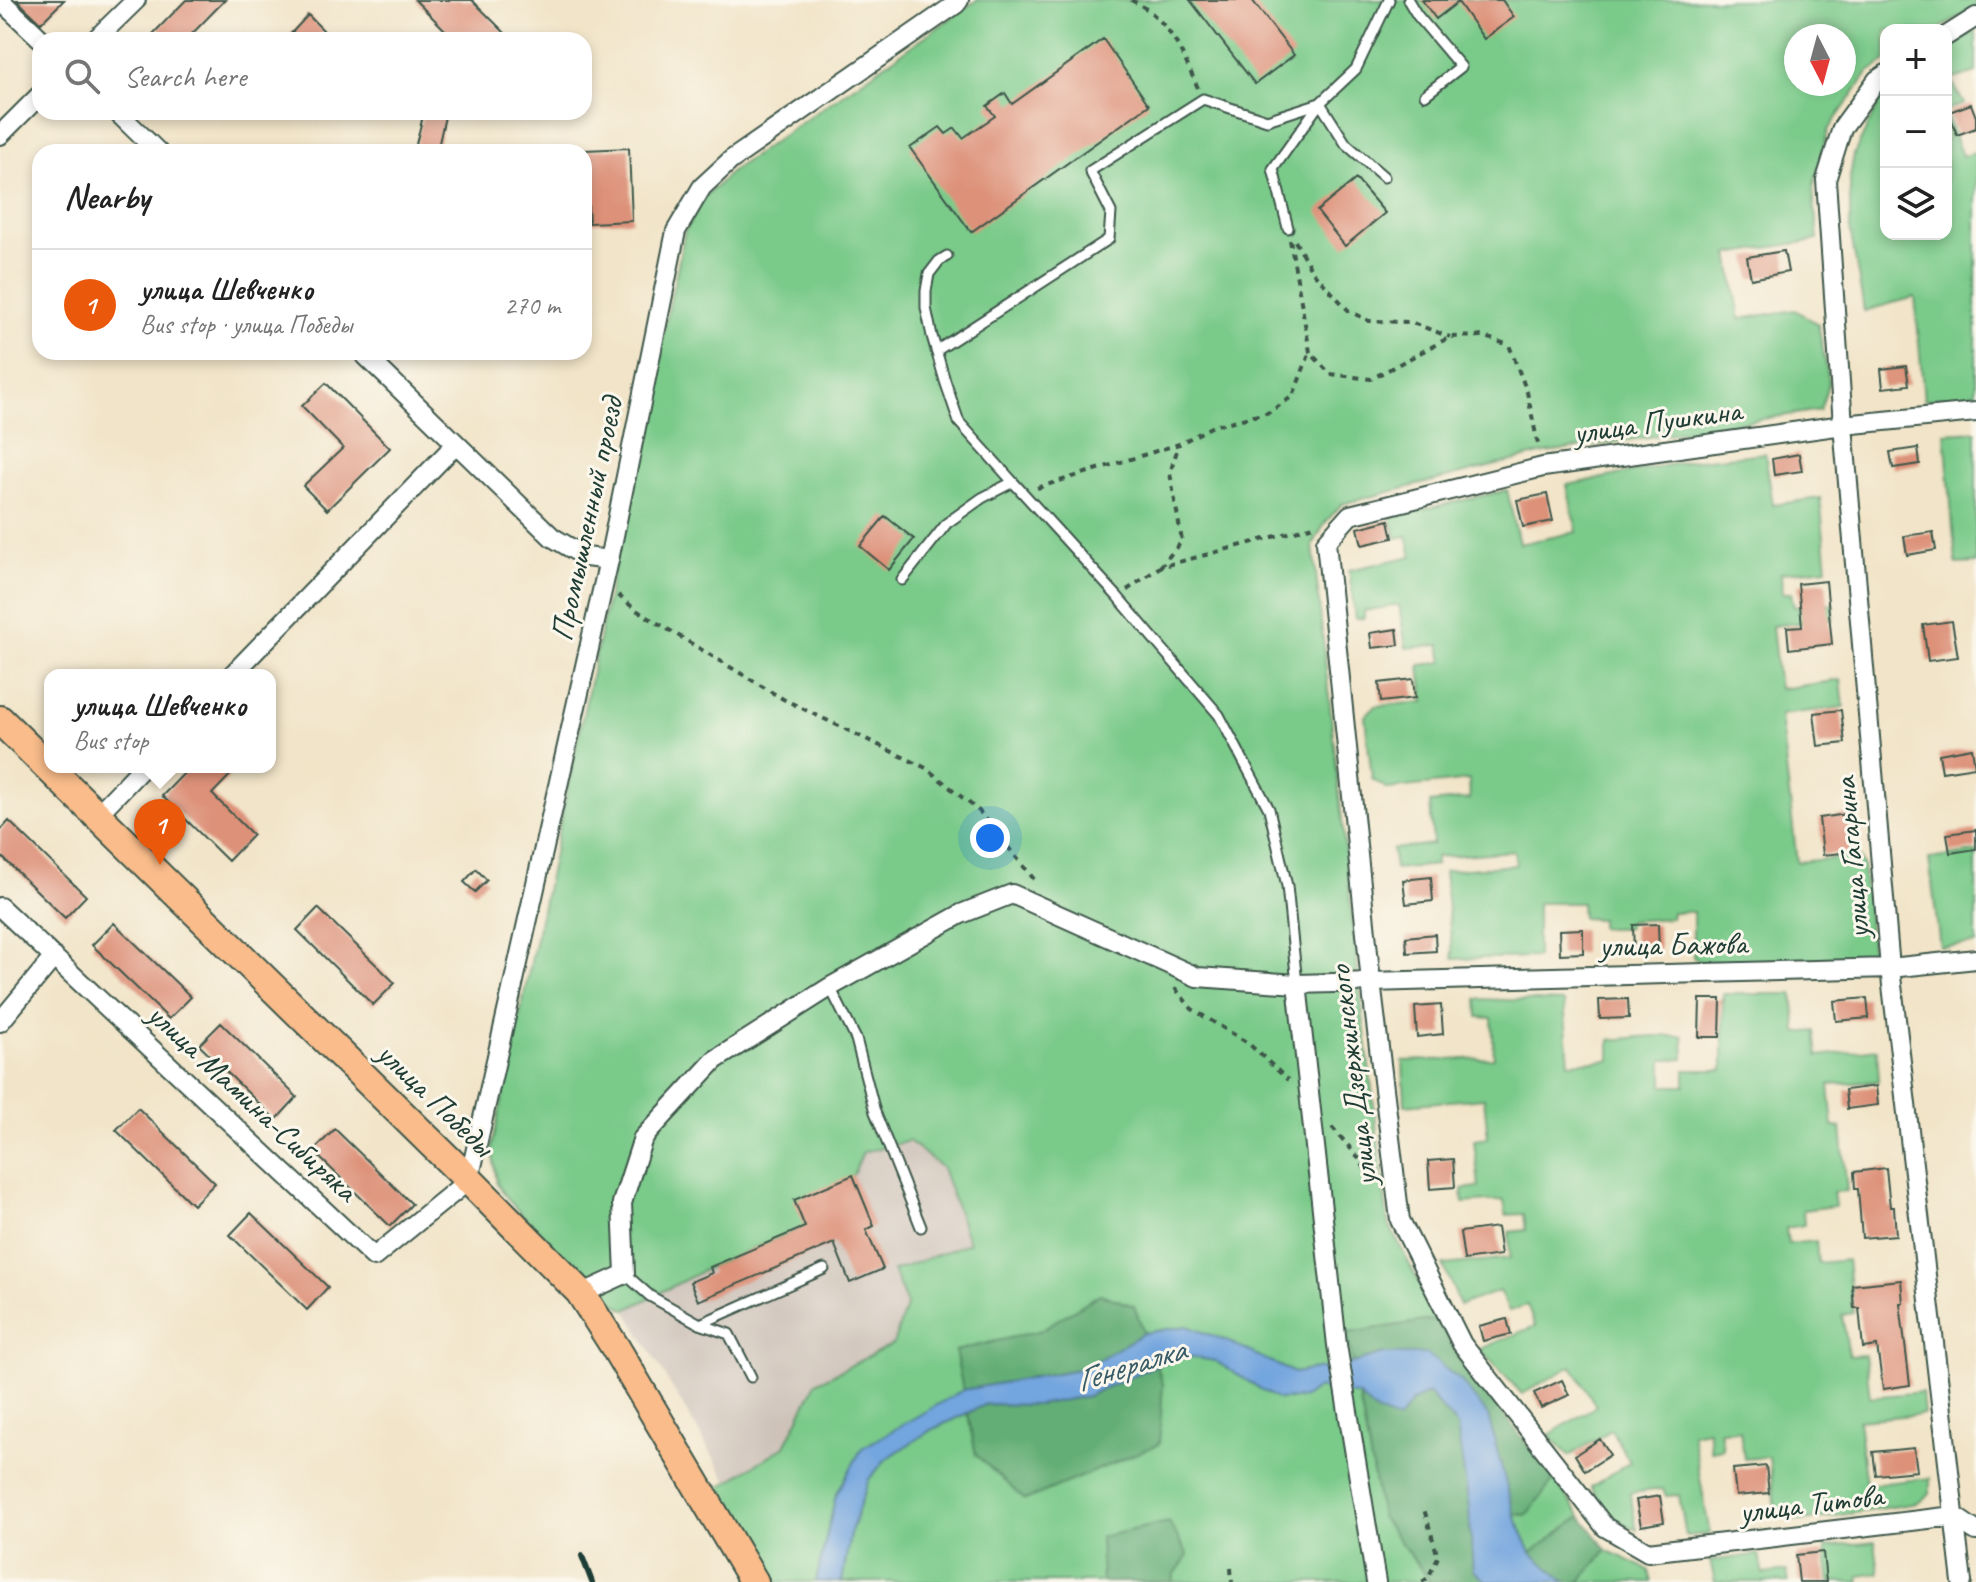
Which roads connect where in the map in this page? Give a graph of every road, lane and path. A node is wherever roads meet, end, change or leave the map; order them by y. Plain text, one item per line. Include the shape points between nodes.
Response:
1 (136, 0) edge
2 (959, 0) edge
3 (1131, 0) edge
4 (1389, 0) edge
5 (1408, 0) edge
6 (1, 1) edge
7 (1976, 17) edge
8 (34, 32) edge
9 (103, 32) edge
10 (1952, 32) edge
11 (1880, 78) edge
12 (1425, 95) dead end
13 (1203, 99) junction
14 (32, 103) edge
15 (1320, 103) junction
16 (125, 120) edge
17 (0, 135) edge
18 (150, 144) edge
19 (1384, 177) dead end
20 (1288, 228) junction
21 (947, 256) dead end
22 (1450, 337) junction
23 (936, 351) junction
24 (1310, 352) junction
25 (370, 360) edge
26 (1976, 412) edge
27 (1843, 425) junction
28 (456, 444) junction
29 (1179, 444) junction
30 (1543, 467) junction
31 (1013, 482) junction
32 (1022, 492) junction
33 (1350, 515) junction
34 (609, 560) junction
35 (1160, 567) junction
36 (902, 580) dead end
37 (1117, 596) junction
38 (238, 669) edge
39 (0, 720) edge
40 (44, 763) edge
41 (54, 773) edge
42 (137, 773) edge
43 (97, 815) junction
44 (0, 907) edge
45 (54, 957) junction
46 (1976, 959) edge
47 (1890, 968) junction
48 (1371, 982) junction
49 (1297, 984) junction
50 (830, 987) junction
51 (0, 1022) edge
52 (469, 1180) junction
53 (921, 1227) dead end
54 (824, 1269) dead end
55 (625, 1274) junction
56 (580, 1292) junction
57 (700, 1324) junction
58 (751, 1377) dead end
59 (1424, 1509) dead end
60 (1954, 1516) junction
61 (1976, 1531) edge
62 (1648, 1552) joint
63 (1231, 1568) dead end
64 (754, 1582) edge
65 (1232, 1582) edge
66 (1376, 1582) edge
67 (1422, 1582) edge
68 (1962, 1582) edge

1 - 9 street
2 - 34 street, Промышленный проезд via 731,160 702,187 676,231
3 - 13 path via 1167,26
4 - 15 lane via 1356,69
5 - 12 lane via 1461,67
6 - 8 street
7 - 10 street
11 - 27 street, улица Гагарина via 1842,128 1826,180
13 - 15 lane via 1267,120
13 - 23 lane via 1090,171 1111,212 1109,239
14 - 17 street
15 - 19 lane via 1346,144
15 - 20 lane via 1273,169
16 - 18 street
20 - 22 path via 1312,271 1349,311 1369,321 1410,322
20 - 24 path
21 - 23 lane via 929,274 926,291
22 - 24 path via 1371,379 1330,374
22 - 30 path via 1482,336 1509,345 1527,392
23 - 31 lane via 959,422
24 - 29 path via 1293,396 1270,412 1213,426
25 - 28 street
26 - 27 street, улица Пушкина
27 - 30 street, улица Пушкина
27 - 47 street, улица Гагарина
28 - 34 street via 552,537 586,557
28 - 38 street
29 - 32 path
29 - 35 path via 1170,473 1182,541
30 - 33 street, улица Пушкина
31 - 32 lane
31 - 36 lane via 947,523
32 - 37 lane
33 - 35 path
33 - 48 street, улица Дзержинского via 1326,542
34 - 52 street, Промышленный проезд
35 - 37 path
37 - 49 lane via 1219,715 1269,809 1287,886
39 - 40 main road, улица Победы
41 - 43 main road, улица Победы
42 - 43 street
43 - 52 main road, улица Победы
44 - 45 street, улица Мамина-Сибиряка
45 - 51 street
45 - 52 street, улица Мамина-Сибиряка via 374,1257
46 - 47 street, улица Бажова
47 - 48 street, улица Бажова
47 - 60 street, улица Гагарина
48 - 49 street, улица Бажова
48 - 62 street, улица Дзержинского via 1400,1220 1462,1344 1605,1527
49 - 50 street, улица Бажова via 1197,977 1012,894 961,914
49 - 66 street via 1337,1345
50 - 53 lane via 856,1039 875,1112
50 - 55 street via 715,1060 643,1138 622,1203
52 - 56 main road, улица Победы
54 - 57 lane
55 - 56 street
55 - 57 lane via 650,1296
56 - 64 main road, улица Победы
57 - 58 lane via 729,1334
59 - 67 path via 1438,1557
60 - 61 street
60 - 62 street, улица Титова
60 - 68 street, улица Гагарина
63 - 65 path

